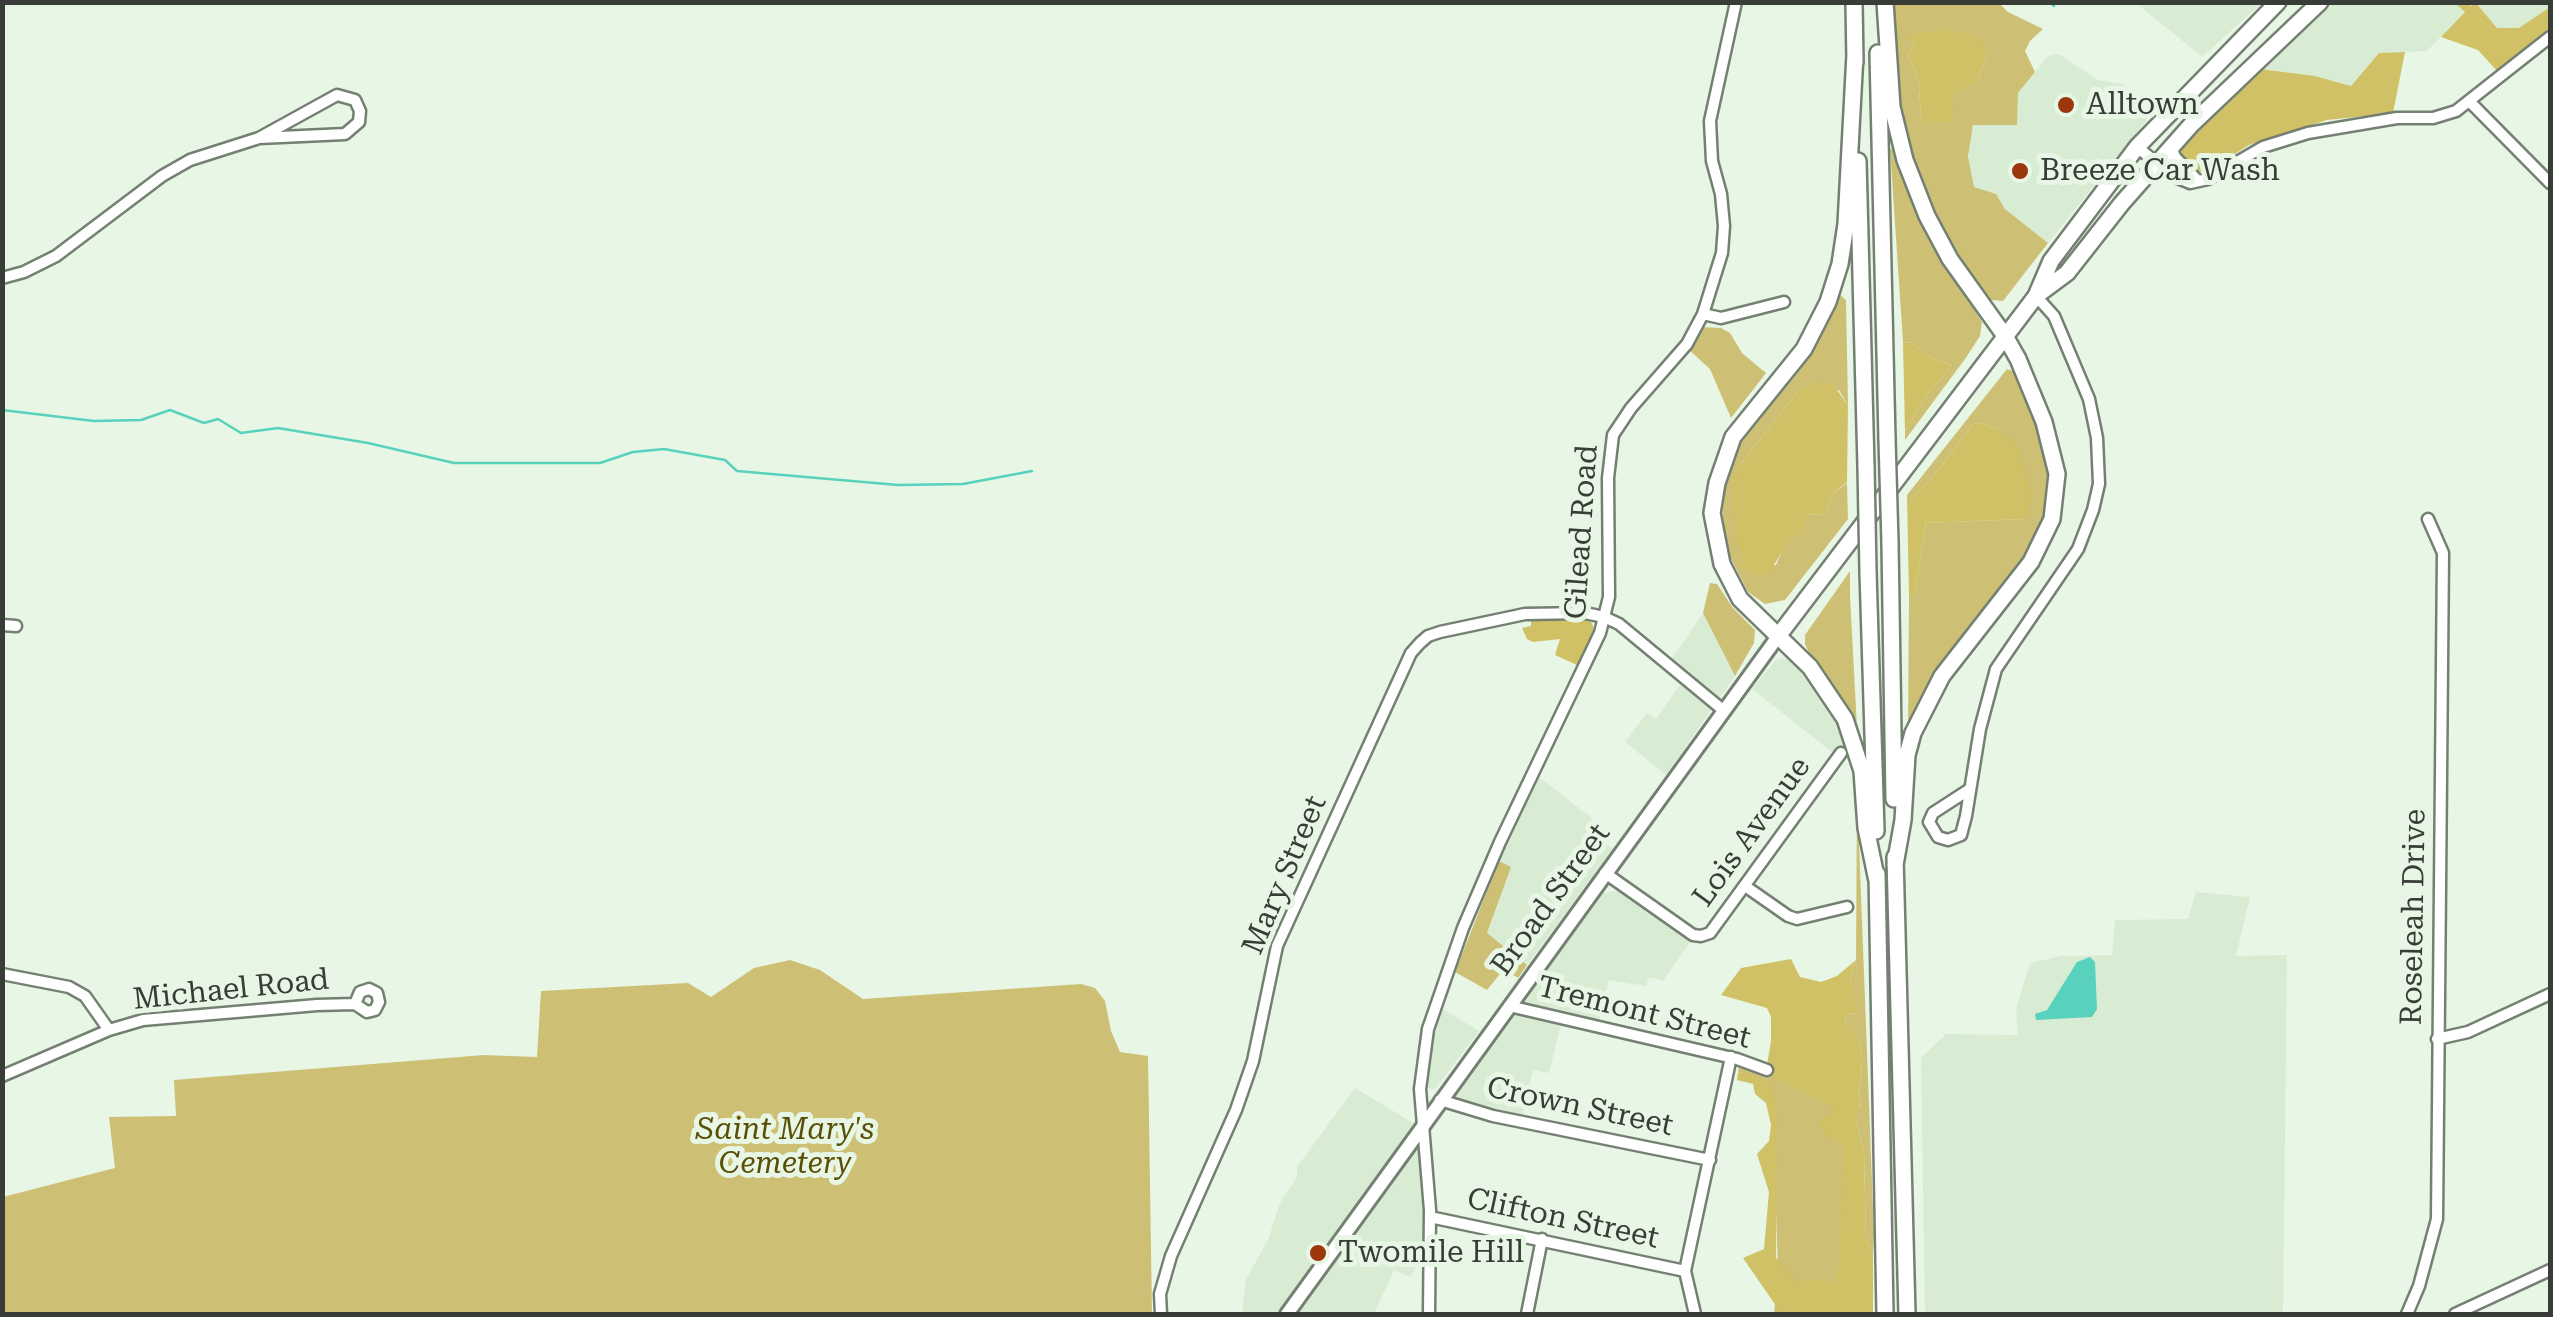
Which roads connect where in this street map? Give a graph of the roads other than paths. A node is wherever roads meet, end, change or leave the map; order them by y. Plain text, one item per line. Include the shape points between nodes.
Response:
1 (1736, 2) edge
2 (1854, 2) edge
3 (1876, 2) edge
4 (1885, 2) edge
5 (2278, 2) edge
6 (2320, 2) edge
7 (2550, 38) edge
8 (1855, 54) junction
9 (2470, 102) junction
10 (259, 138) junction
11 (2137, 146) junction
12 (2171, 146) junction
13 (2156, 163) junction
14 (2198, 182) junction
15 (2550, 183) edge
16 (2, 278) edge
17 (2036, 296) junction
18 (1784, 302) dead end
19 (1703, 314) junction
20 (2005, 336) junction
21 (2428, 519) dead end
22 (1604, 617) junction
23 (2, 624) edge
24 (16, 626) dead end
25 (1779, 635) junction
26 (1724, 710) junction
27 (1841, 753) dead end
28 (1970, 789) junction
29 (1895, 865) junction
30 (1605, 873) junction
31 (1877, 880) junction
32 (1745, 886) junction
33 (1848, 907) dead end
34 (2, 974) edge
35 (2550, 994) edge
36 (355, 1004) dead end
37 (1509, 1006) junction
38 (109, 1030) junction
39 (2437, 1039) junction
40 (1731, 1057) junction
41 (1767, 1070) dead end
42 (2, 1076) edge
43 (1440, 1100) junction
44 (1422, 1125) junction
45 (1710, 1160) junction
46 (1430, 1217) junction
47 (1542, 1240) junction
48 (2550, 1270) edge
49 (1685, 1271) junction
50 (1161, 1314) edge
51 (1288, 1314) edge
52 (1429, 1314) edge
53 (1528, 1314) edge
54 (1694, 1314) edge
55 (1885, 1314) edge
56 (1907, 1314) edge
57 (2406, 1314) edge
58 (2455, 1314) edge

1 - 19 street, Gilead Road via 1710,121 1724,226
2 - 8 highway
3 - 29 highway, bridge
4 - 20 highway via 1892,107 1905,160 1950,259
5 - 11 highway
6 - 12 highway
7 - 9 street
8 - 25 highway via 1840,264 1804,349 1733,437 1712,514 1717,549 1740,599
8 - 31 highway, bridge
9 - 14 street via 2433,118 2308,134 2262,148
9 - 15 street
10 - 10 street via 345,134 360,112 356,100 337,95
10 - 16 street via 190,160 56,256
11 - 13 street
11 - 17 highway via 2056,254
12 - 13 highway
12 - 14 street
13 - 14 street
13 - 17 highway via 2067,272
17 - 20 highway, Broad Street
17 - 28 street via 2054,316 2089,400 2099,484 2078,549 1996,669
18 - 19 street via 1721,318
19 - 22 street, Gilead Road via 1687,344 1613,435
20 - 25 highway, Broad Street
20 - 29 highway via 2054,452 2052,518 2030,562 1930,695 1907,755
21 - 39 street, Roseleah Drive via 2443,553
22 - 26 street
22 - 44 street, Gilead Road via 1500,842 1435,1005 1422,1063
22 - 50 street, Mary Street via 1525,614 1428,636 1411,653 1277,946 1253,1061 1171,1256
23 - 24 street
25 - 26 main road, Broad Street
25 - 31 highway via 1845,720 1862,771
26 - 30 main road, Broad Street
27 - 32 street, Lois Avenue
28 - 28 street via 1961,834 1938,837 1933,813
29 - 56 highway
30 - 32 street, Lois Avenue via 1701,936
30 - 37 main road, Broad Street
31 - 55 highway
32 - 33 street via 1797,919
34 - 38 street via 85,996
35 - 39 street
36 - 38 street, Michael Road via 174,1016
37 - 40 street, Tremont Street
37 - 43 main road, Broad Street
38 - 42 street, Michael Road
39 - 57 street, Roseleah Drive via 2437,1219
40 - 41 street, Tremont Street
40 - 45 street
43 - 44 main road, Broad Street
43 - 45 street, Crown Street
44 - 46 street, Gilead Road
44 - 51 main road, Broad Street
45 - 49 street
46 - 47 street, Clifton Street
46 - 52 street, Gilead Road
47 - 49 street, Clifton Street
47 - 53 street
48 - 58 street
49 - 54 street

